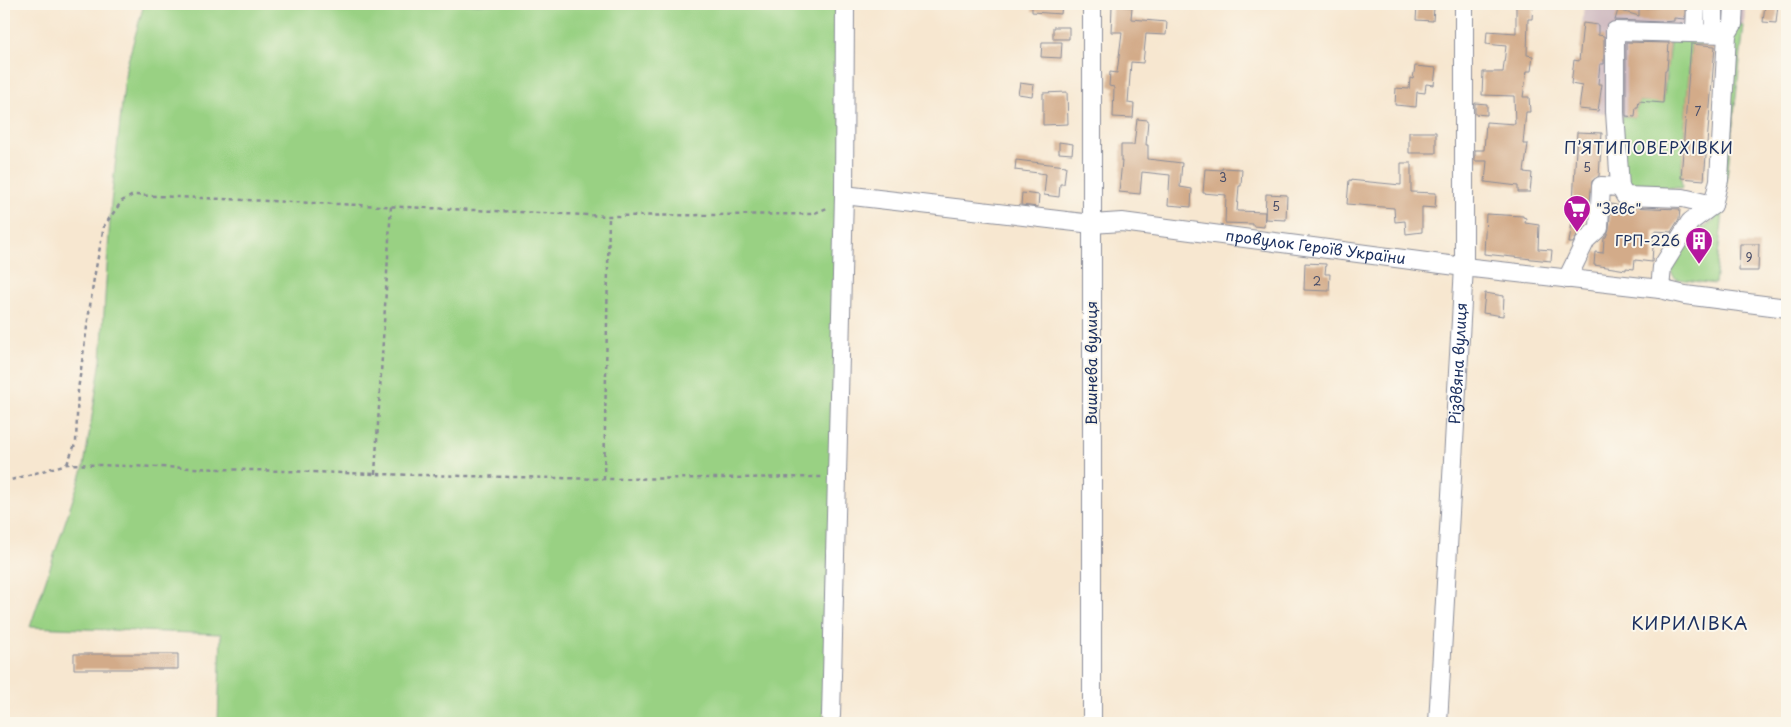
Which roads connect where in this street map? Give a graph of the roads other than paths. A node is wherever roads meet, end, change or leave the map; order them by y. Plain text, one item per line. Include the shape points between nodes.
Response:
1 (845, 4) edge
2 (1092, 4) edge
3 (1464, 4) edge
4 (1696, 4) edge
5 (1714, 4) edge
6 (1734, 4) edge
7 (1695, 33) junction
8 (1720, 34) junction
9 (1620, 187) junction
10 (844, 195) junction
11 (1713, 205) junction
12 (1092, 224) junction
13 (1464, 267) junction
14 (1567, 279) junction
15 (1660, 290) junction
16 (1787, 308) edge
17 (832, 716) dead end
18 (1092, 723) edge
19 (1438, 723) edge

1 - 10 street
2 - 12 street, Вишнева вулиця
3 - 13 street, Різдвяна вулиця
4 - 7 street
5 - 8 street
6 - 8 street via 1733,24
7 - 8 street
7 - 9 street via 1615,31 1615,112
8 - 11 street via 1719,180
9 - 11 street via 1626,196 1683,198
9 - 14 street via 1601,186 1599,228 1586,240
10 - 12 street, провулок Героїв України
10 - 17 street
11 - 15 street via 1690,222 1662,267
12 - 13 street, провулок Героїв України via 1122,222
12 - 18 street, Вишнева вулиця
13 - 14 street, провулок Героїв України
13 - 19 street, Різдвяна вулиця
14 - 15 street, провулок Героїв України
15 - 16 street, провулок Героїв України

